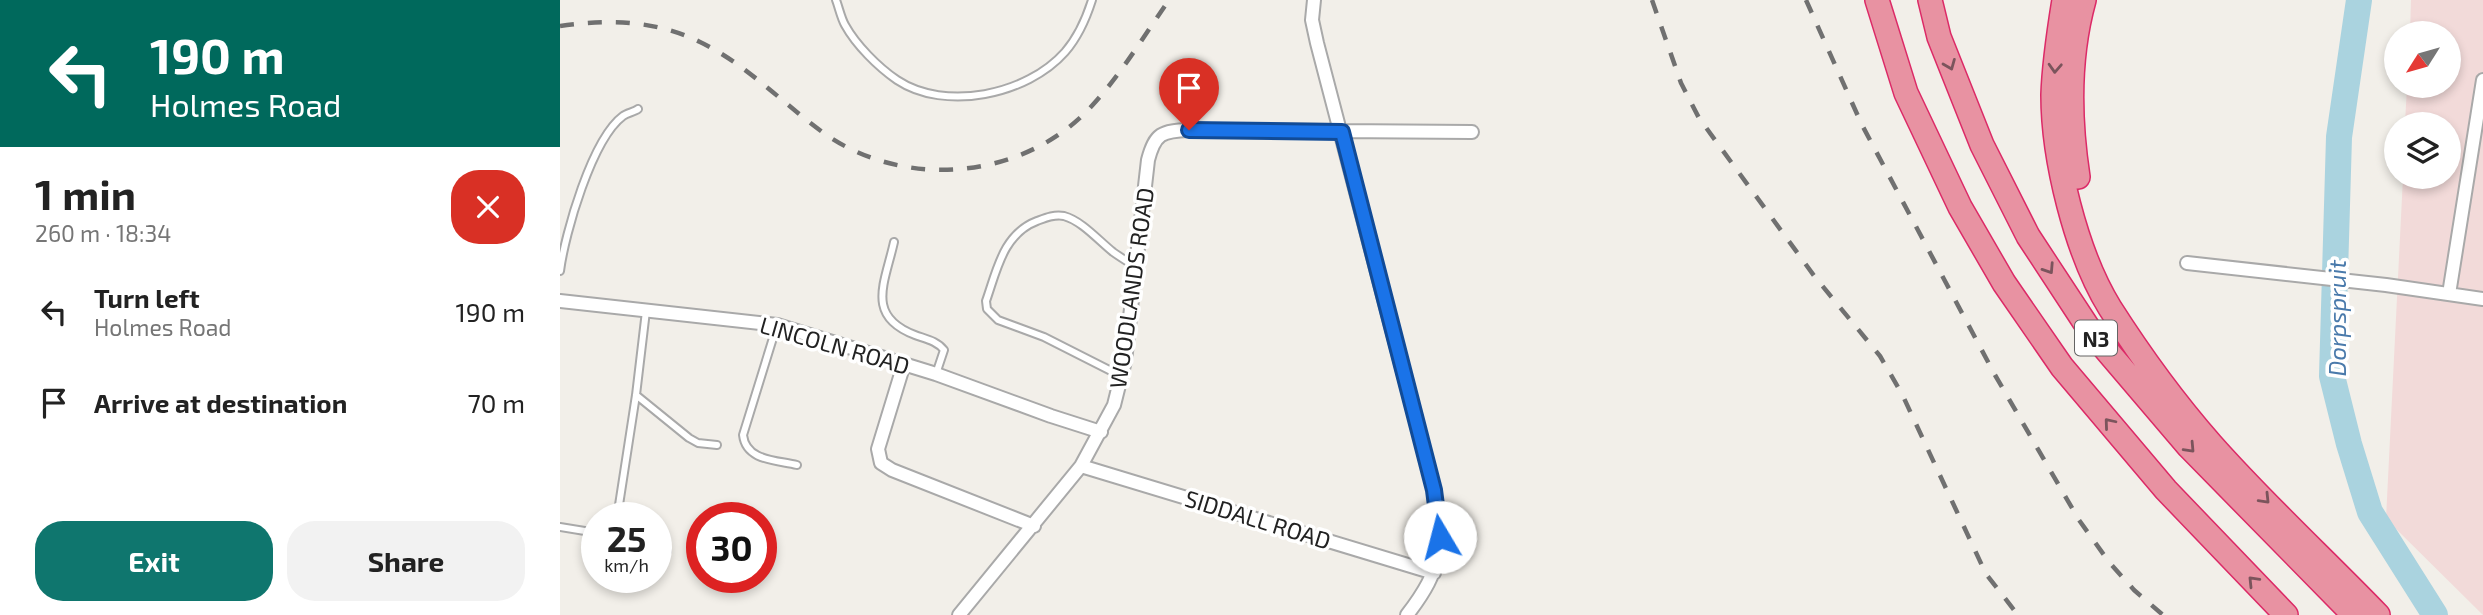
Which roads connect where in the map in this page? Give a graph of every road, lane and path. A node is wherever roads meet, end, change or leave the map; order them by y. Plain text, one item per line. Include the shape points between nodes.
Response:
1 (836, 0) edge
2 (1092, 0) edge
3 (1314, 0) edge
4 (1877, 0) edge
5 (1888, 0) edge
6 (1930, 0) edge
7 (2064, 0) edge
8 (2084, 0) edge
9 (2483, 80) edge
10 (638, 110) dead end
11 (1342, 132) junction
12 (1472, 132) dead end
13 (1960, 207) junction
14 (894, 242) dead end
15 (2187, 263) dead end
16 (1136, 267) junction
17 (560, 271) edge
18 (2449, 293) junction
19 (2483, 299) edge
20 (560, 302) edge
21 (646, 309) junction
22 (777, 325) junction
23 (904, 364) junction
24 (936, 374) junction
25 (1121, 376) junction
26 (2160, 378) junction
27 (636, 395) junction
28 (1101, 432) junction
29 (717, 445) dead end
30 (797, 465) dead end
31 (1081, 466) junction
32 (619, 502) edge
33 (1034, 526) junction
34 (560, 527) edge
35 (581, 530) edge
36 (1434, 573) junction
37 (959, 615) edge
38 (1407, 615) edge
39 (2286, 615) edge
40 (2354, 615) edge
41 (2378, 615) edge

1 - 2 lane via 845,25 867,54 896,80 954,97 1003,90 1037,74 1064,53 1084,23
3 - 11 street via 1312,20
4 - 13 highway via 1906,93
5 - 13 highway, N3 via 1913,90
6 -> 40 highway, N3 via 1939,37 1982,145 2028,236 2091,332 2189,447
7 -> 26 highway via 2053,95 2056,142 2070,208 2085,256 2109,306
8 - 26 highway via 2073,62 2071,131 2080,190 2098,250
9 - 18 street
10 - 17 lane via 615,124 583,183
11 - 12 street
11 - 16 street, WOODLANDS ROAD via 1169,131 1160,135 1152,143 1148,160
11 - 36 street via 1434,490 1440,537
39 -> 13 highway, N3 via 2166,490 2062,367 2004,284
14 - 24 lane via 882,300 884,312 897,327 939,344 944,350
15 - 18 street
16 - 25 street, WOODLANDS ROAD
16 - 25 lane via 1080,225 1064,216 1051,216 1031,223 1008,242 986,301 987,310 998,320 1044,337
18 - 19 street
20 - 21 street, LINCOLN ROAD
21 - 22 street, LINCOLN ROAD
21 - 27 lane
22 - 23 street, LINCOLN ROAD
22 - 30 lane via 743,435 744,445 757,456
23 - 24 street, LINCOLN ROAD
23 - 33 street via 878,449 881,463
24 - 28 street, LINCOLN ROAD
25 - 28 street, WOODLANDS ROAD
26 -> 41 highway via 2211,444
27 - 29 lane via 688,438
27 - 32 lane
28 - 31 street, WOODLANDS ROAD
31 - 33 street, WOODLANDS ROAD
31 - 36 street, SIDDALL ROAD
33 - 37 street, WOODLANDS ROAD
34 - 35 lane
36 - 38 street

